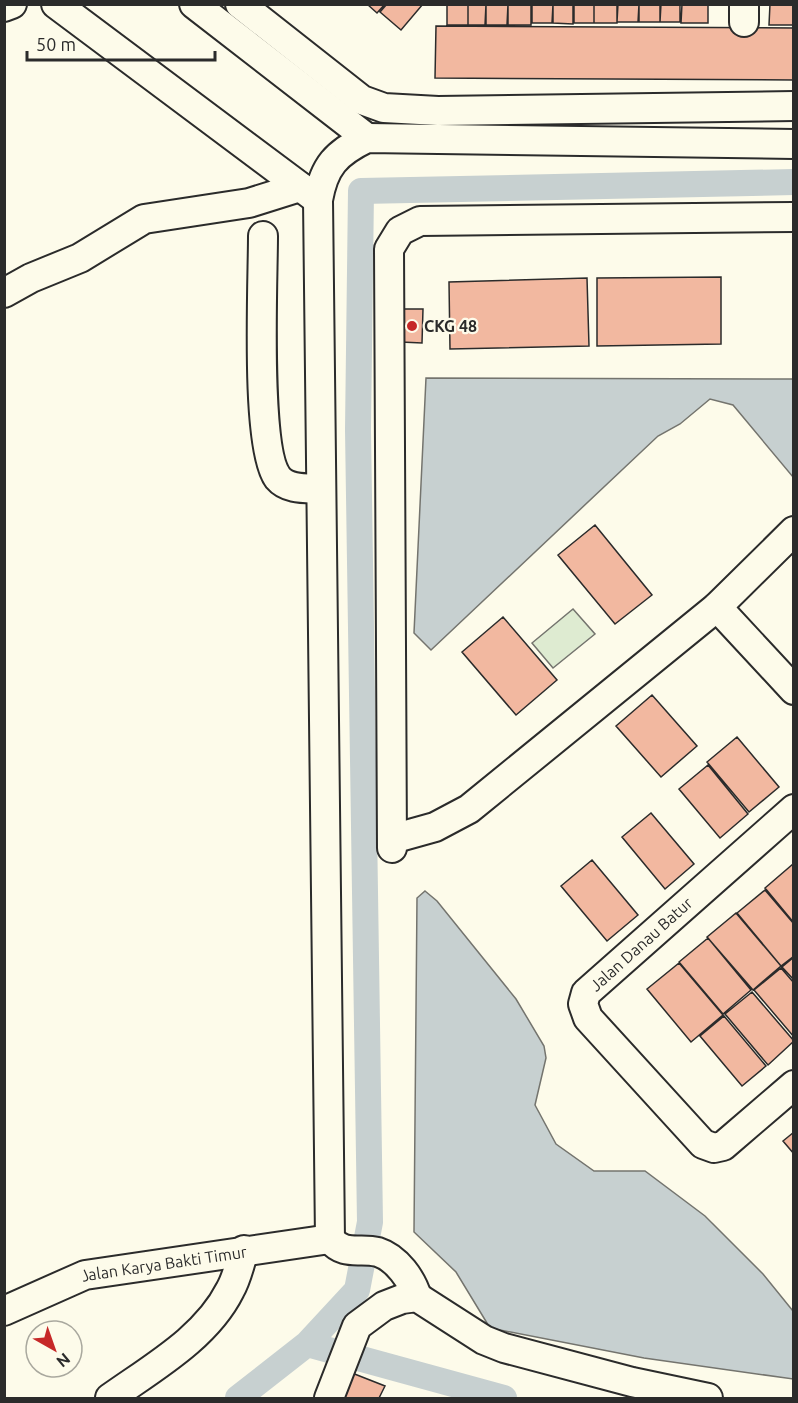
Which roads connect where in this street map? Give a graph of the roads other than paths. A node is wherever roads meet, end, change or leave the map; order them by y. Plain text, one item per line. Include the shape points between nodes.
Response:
1 (12, 4) edge
2 (56, 4) edge
3 (194, 4) edge
4 (240, 4) edge
5 (4, 7) edge
6 (794, 106) edge
7 (406, 110) junction
8 (367, 138) junction
9 (408, 139) junction
10 (794, 144) edge
11 (309, 194) junction
12 (794, 217) edge
13 (263, 236) dead end
14 (4, 293) edge
15 (321, 489) junction
16 (794, 531) edge
17 (717, 607) junction
18 (794, 690) edge
19 (794, 809) edge
20 (794, 1085) edge
21 (337, 1245) junction
22 (244, 1250) junction
23 (417, 1297) junction
24 (4, 1311) edge
25 (331, 1390) edge
26 (110, 1398) edge
27 (708, 1398) edge

1 - 5 street
2 - 11 street
3 - 8 street
4 - 7 street via 362,100
6 - 7 street
7 - 9 street
8 - 9 street
8 - 11 street via 345,149
9 - 10 street
11 - 14 street via 144,219 80,258
11 - 15 street
12 - 17 street via 420,221 400,231 389,249 392,844 469,809
13 - 15 street via 264,422 268,458 279,478 291,487
15 - 21 street
16 - 17 street
17 - 18 street
19 - 20 street, Jalan Danau Batur via 586,993 583,1004 588,1018 703,1144 723,1146
21 - 22 street, Jalan Karya Bakti Timur
21 - 23 street, Jalan Karya Bakti Timur via 379,1252 409,1278
22 - 24 street, Jalan Karya Bakti Timur via 85,1275
22 - 26 street via 231,1290 212,1317 183,1344
23 - 25 street via 384,1306 357,1326
23 - 27 street via 484,1340 504,1348

